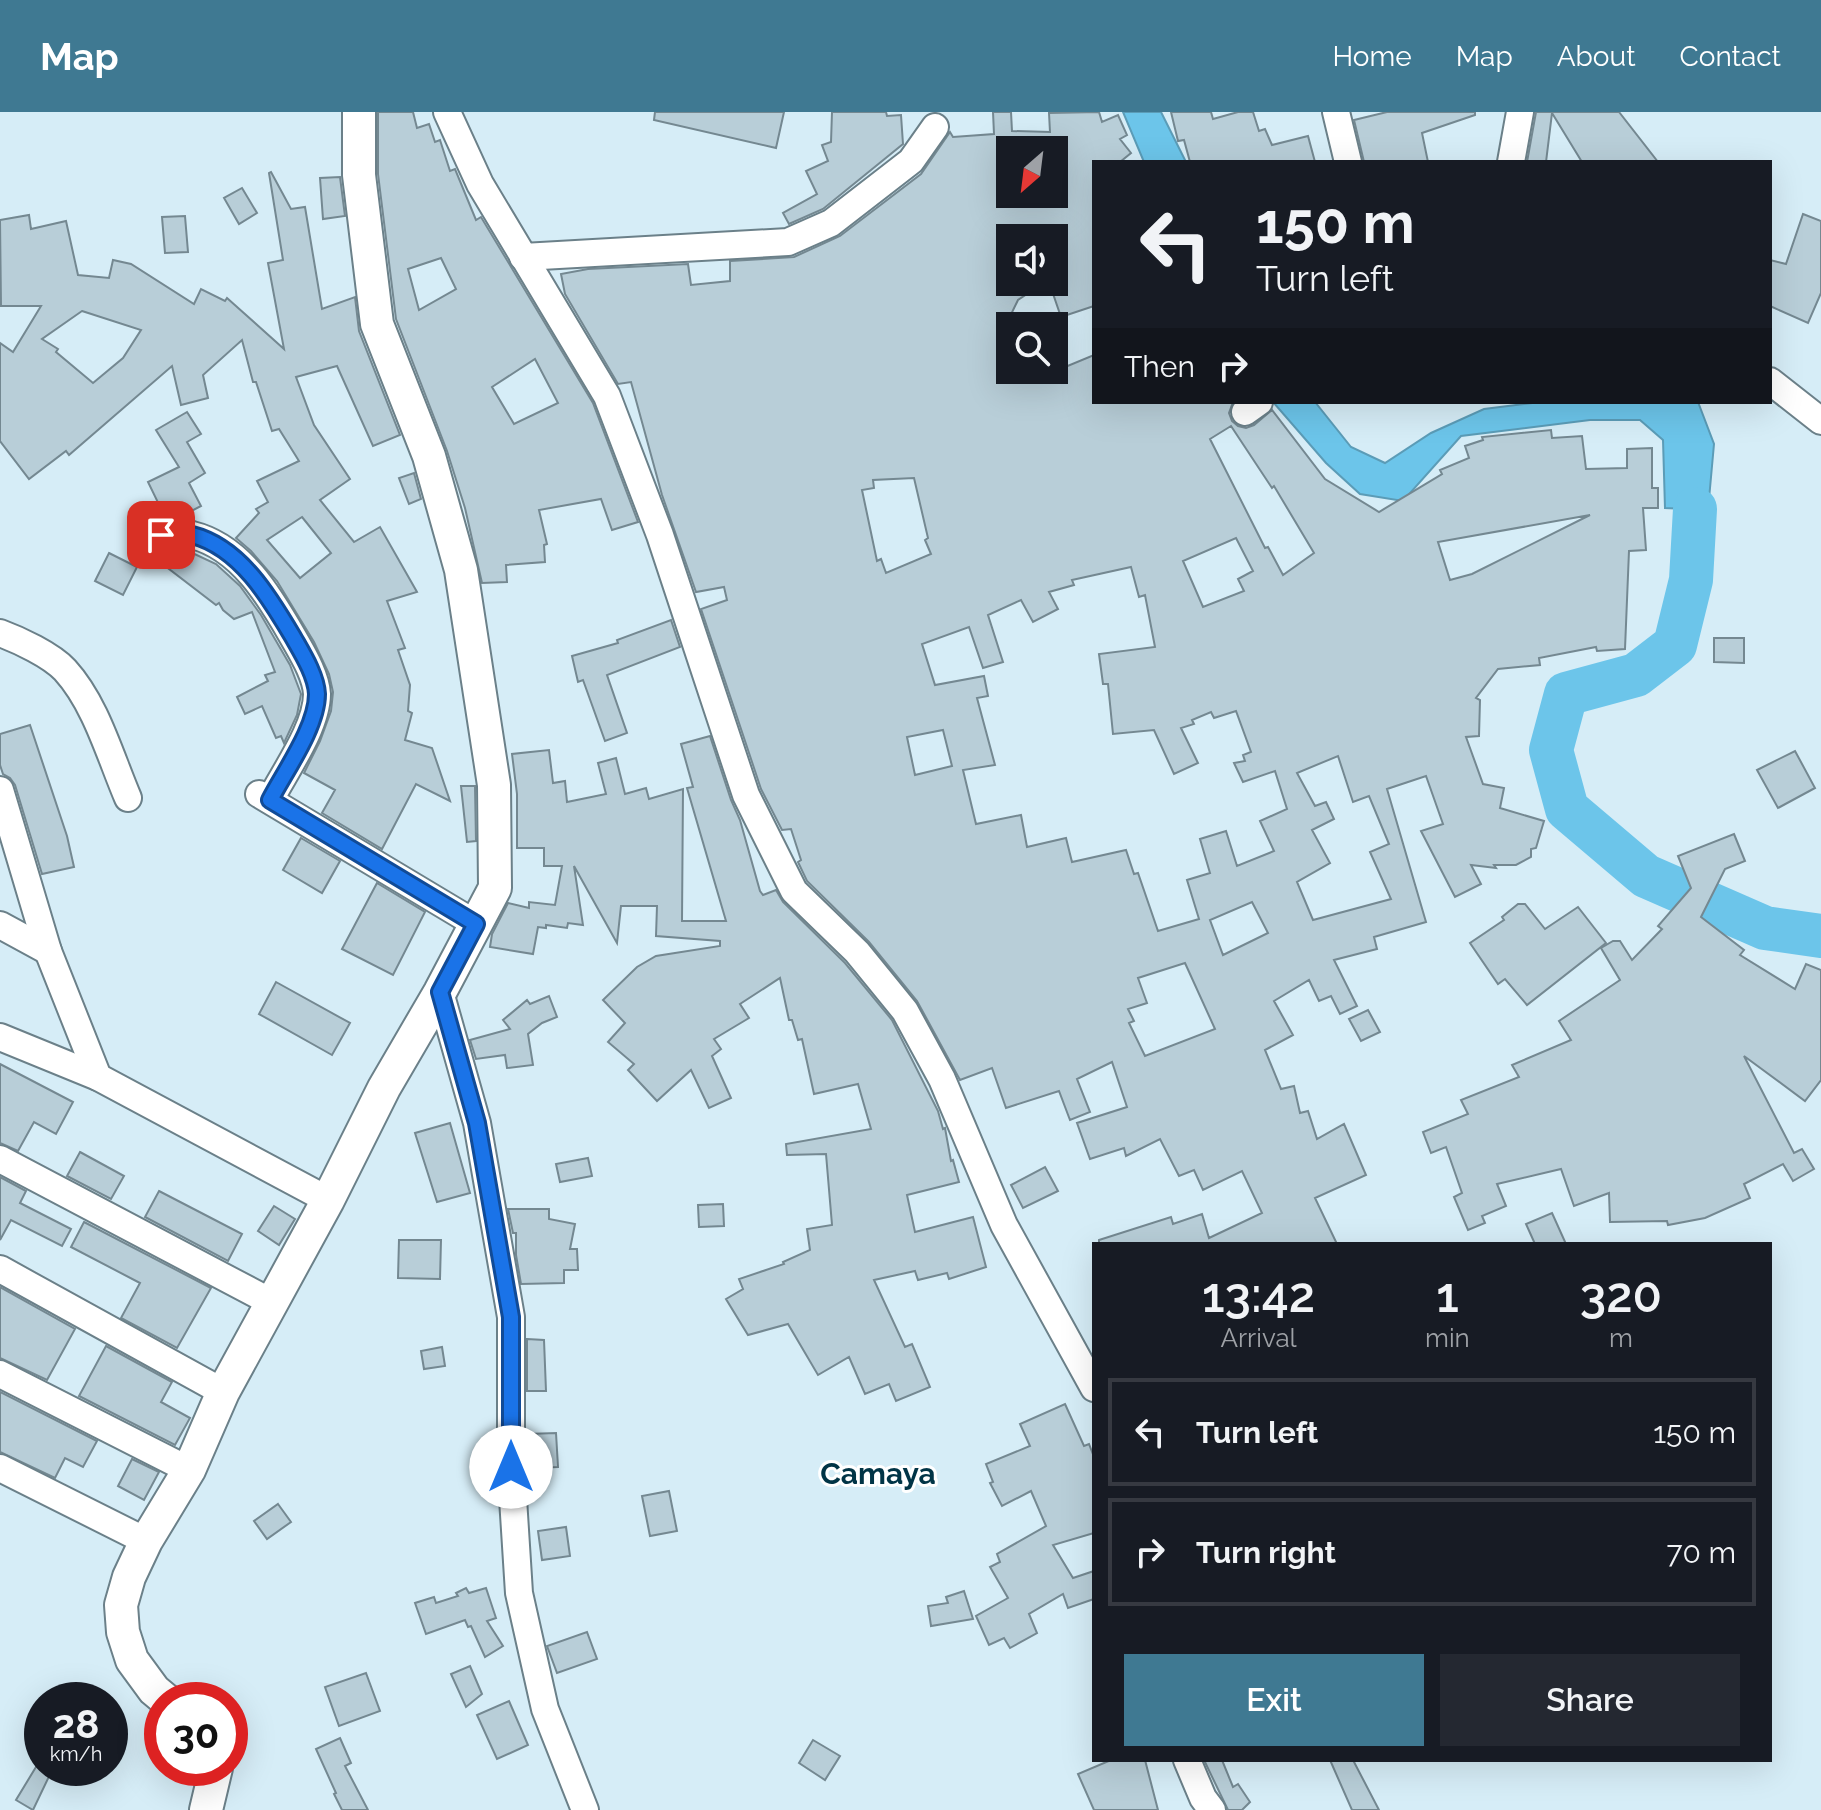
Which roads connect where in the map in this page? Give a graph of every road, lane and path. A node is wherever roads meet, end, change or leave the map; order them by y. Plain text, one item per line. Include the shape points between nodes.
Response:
1 (359, 112) edge
2 (447, 112) edge
3 (1336, 112) edge
4 (1520, 112) edge
5 (935, 127) dead end
6 (1348, 160) edge
7 (1511, 160) edge
8 (523, 257) junction
9 (1772, 383) edge
10 (1821, 421) edge
11 (161, 535) dead end
12 (0, 633) edge
13 (0, 790) edge
14 (128, 798) dead end
15 (476, 924) junction
16 (0, 925) edge
17 (48, 951) junction
18 (440, 992) junction
19 (0, 1037) edge
20 (98, 1077) junction
21 (0, 1159) edge
22 (328, 1200) junction
23 (0, 1269) edge
24 (273, 1303) junction
25 (0, 1374) edge
26 (1092, 1384) edge
27 (223, 1392) junction
28 (0, 1468) edge
29 (189, 1470) junction
30 (146, 1541) junction
31 (148, 1682) edge
32 (1188, 1762) edge
33 (212, 1786) edge
34 (206, 1810) edge
35 (585, 1810) edge
36 (1212, 1810) edge

1 - 15 street via 359,175 377,324 429,456 461,570 494,785 495,888
2 - 8 street via 480,184
3 - 6 street
4 - 7 street
5 - 8 street via 900,170 831,223 788,242
8 - 26 street via 607,396 660,535 746,795 794,891 857,952 905,1011 942,1079 1004,1225
9 - 10 street
11 - 15 street via 191,534 225,551 251,574 306,660 317,693 311,724 264,797
12 - 14 street via 64,668 91,709
13 - 17 street
15 - 18 street
16 - 17 street
17 - 20 street
18 - 22 street
18 - 35 street via 477,1123 511,1317 511,1467 519,1593 545,1709
19 - 20 street
20 - 22 street
21 - 24 street
22 - 24 street
23 - 27 street
24 - 27 street
25 - 29 street
27 - 29 street
28 - 30 street
29 - 30 street
30 - 31 street via 121,1605 132,1660
32 - 36 street
33 - 34 street

